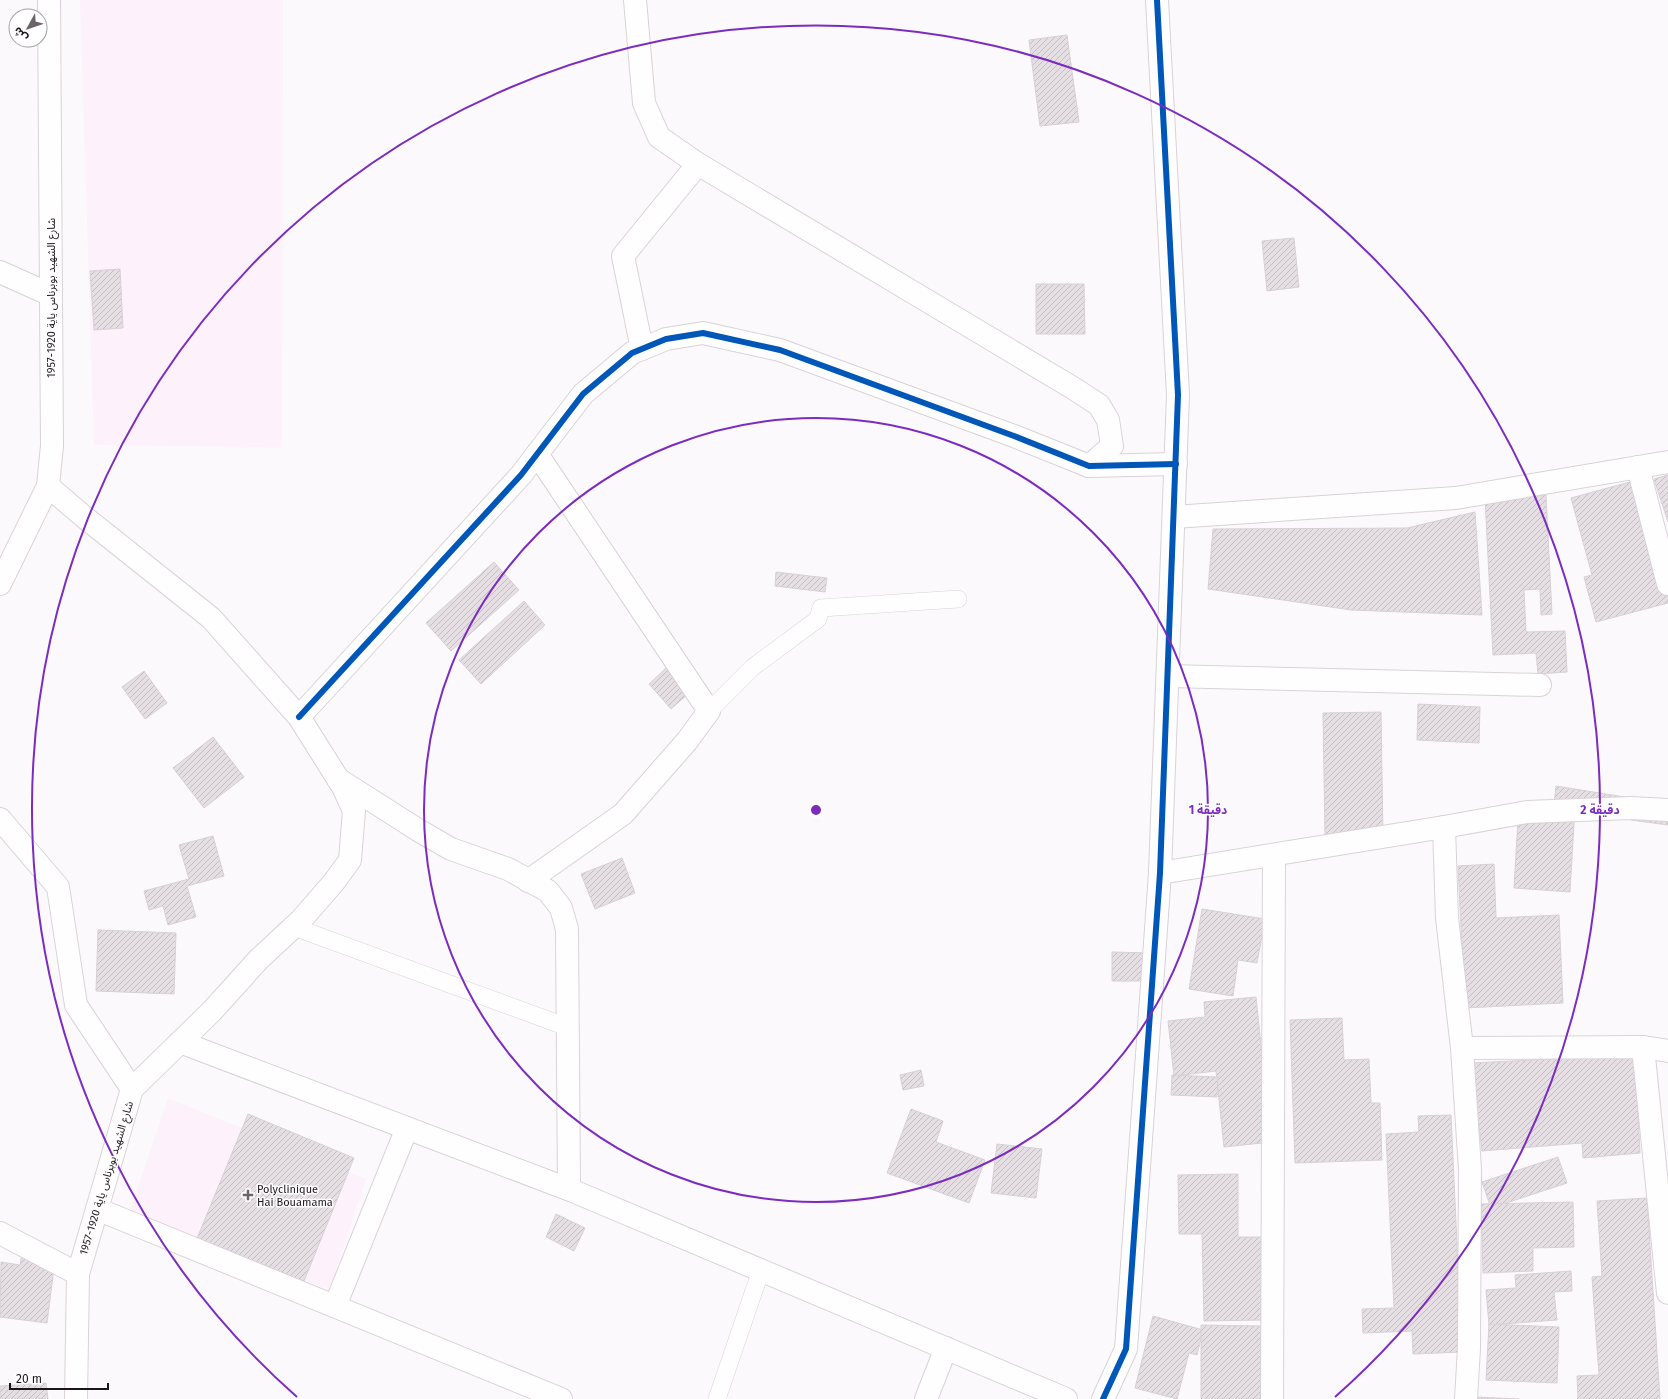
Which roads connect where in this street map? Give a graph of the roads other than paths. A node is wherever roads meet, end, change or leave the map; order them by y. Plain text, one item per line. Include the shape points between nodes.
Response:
1 (49, 0) edge
2 (635, 0) edge
3 (1157, 0) edge
4 (698, 164) junction
5 (0, 272) edge
6 (51, 295) junction
7 (642, 349) junction
8 (537, 454) junction
9 (1668, 462) edge
10 (1176, 464) junction
11 (1089, 466) junction
12 (1638, 467) junction
13 (48, 486) junction
14 (1174, 517) junction
15 (0, 584) edge
16 (1668, 584) edge
17 (958, 599) dead end
18 (1168, 676) junction
19 (1540, 684) dead end
20 (709, 711) junction
21 (299, 717) junction
22 (338, 779) junction
23 (1668, 810) edge
24 (0, 819) edge
25 (1444, 827) junction
26 (1274, 854) junction
27 (1160, 873) junction
28 (528, 880) junction
29 (294, 927) junction
30 (568, 1027) junction
31 (180, 1042) junction
32 (1643, 1046) junction
33 (1462, 1048) junction
34 (1668, 1051) edge
35 (132, 1089) junction
36 (407, 1128) junction
37 (1662, 1169) edge
38 (569, 1189) junction
39 (97, 1209) junction
40 (0, 1233) edge
41 (761, 1270) junction
42 (78, 1274) junction
43 (1668, 1292) edge
44 (335, 1306) junction
45 (946, 1348) junction
46 (77, 1399) edge
47 (561, 1399) edge
48 (717, 1399) edge
49 (926, 1399) edge
50 (1066, 1399) edge
51 (1103, 1399) edge
52 (1272, 1399) edge
53 (1466, 1399) edge

1 - 6 street, شارع الشهيد بوبرناس ياية 1920-1957
2 - 4 street via 644,103 659,137
3 - 10 street via 1178,395
4 - 7 street via 623,256
4 - 11 street via 1099,405 1108,420 1112,446
5 - 6 street
6 - 13 street, شارع الشهيد بوبرناس ياية 1920-1957 via 52,446
7 - 8 street via 632,353 583,394
7 - 11 street via 666,339 704,333 780,350
8 - 20 street
8 - 21 street via 495,504
9 - 12 street
10 - 11 street
10 - 14 street
12 - 14 street via 1456,498
12 - 16 street
13 - 15 street, شارع الشهيد بوبرناس ياية 1920-1957
13 - 21 street via 211,618
14 - 18 street
17 - 20 lane via 820,608 818,619 753,667
18 - 19 street
18 - 27 street
20 - 28 street via 687,741 624,814
21 - 22 street
22 - 28 street via 451,849 508,869
22 - 29 street via 354,811 350,860
23 - 25 street via 1631,808 1527,812
24 - 35 street, شارع الشهيد بوبرناس ياية 1920-1957 via 58,887 76,1005
25 - 26 street
25 - 33 street via 1447,918
26 - 27 street
26 - 52 street
27 - 51 street via 1126,1348
28 - 30 street via 548,891 561,908 567,929
29 - 30 lane
29 - 31 street via 258,960
30 - 38 street
31 - 35 street
31 - 36 street
32 - 33 street
32 - 34 street
32 - 37 street
33 - 53 street via 1470,1170 1469,1348
35 - 39 street, شارع الشهيد بوبرناس ياية 1920-1957
36 - 38 street
36 - 44 street
37 - 43 street
38 - 41 street
39 - 42 street, شارع الشهيد بوبرناس ياية 1920-1957
39 - 44 street
40 - 42 street
41 - 45 street
41 - 48 lane
42 - 46 street, شارع الشهيد بوبرناس ياية 1920-1957
44 - 47 street
45 - 49 street
45 - 50 street

